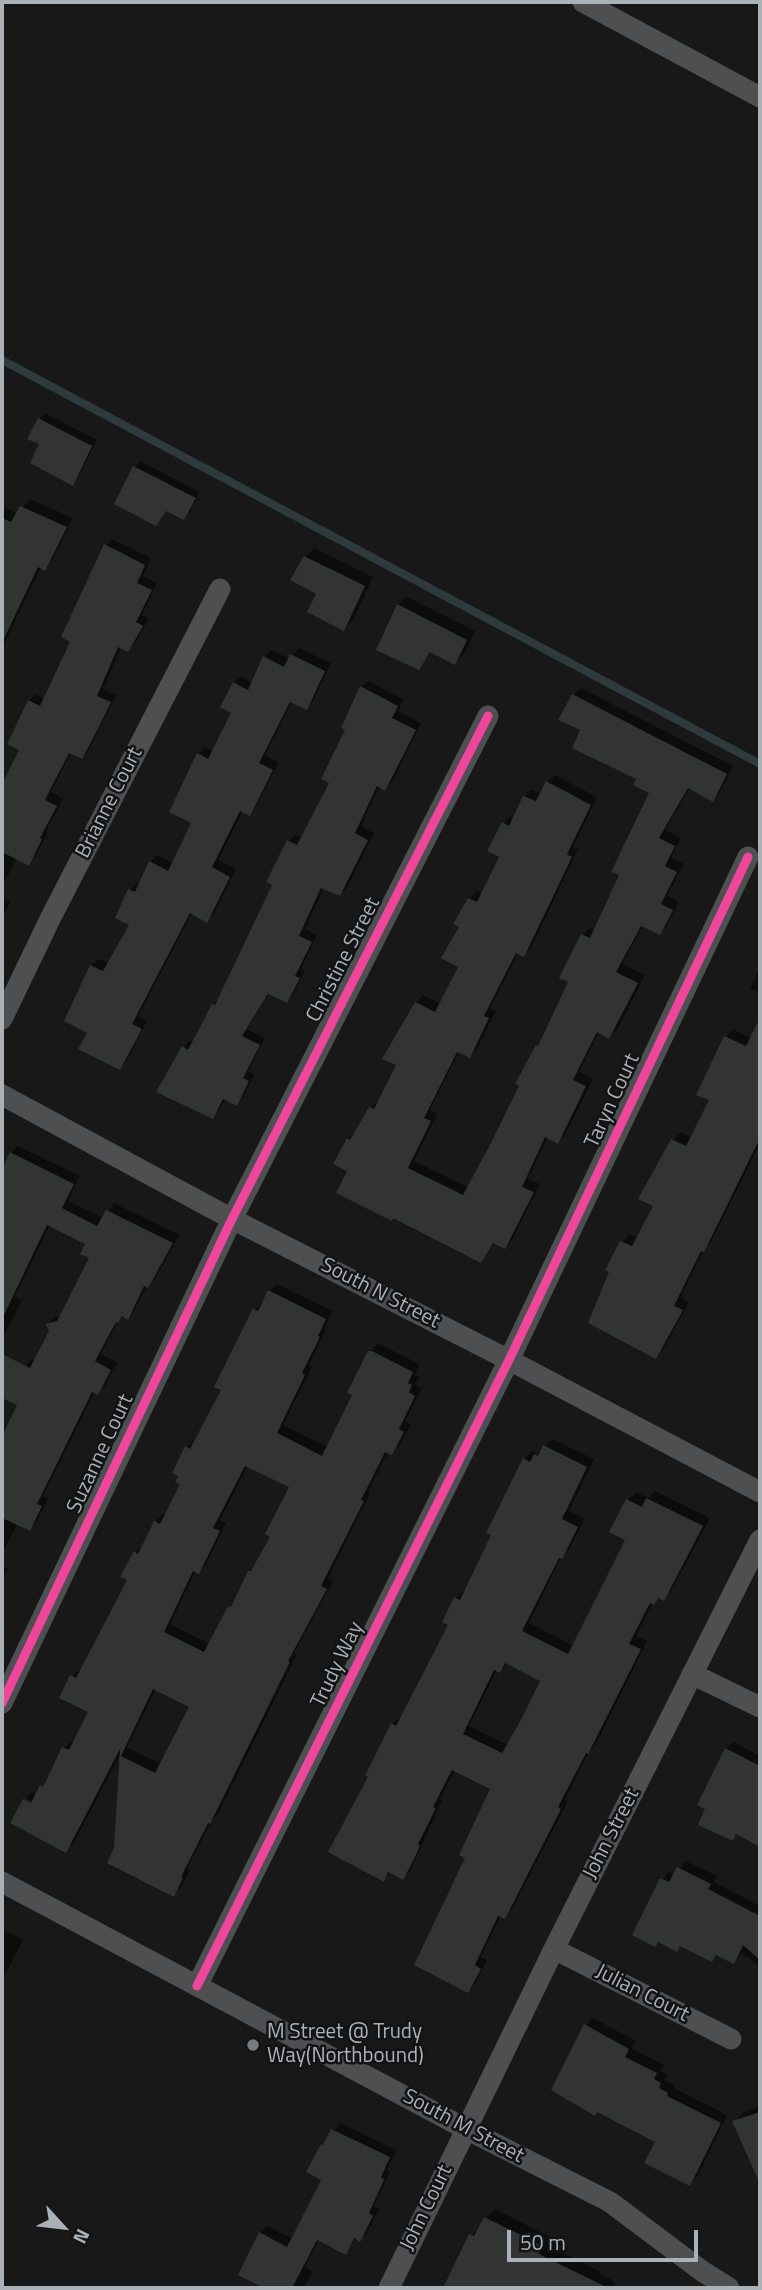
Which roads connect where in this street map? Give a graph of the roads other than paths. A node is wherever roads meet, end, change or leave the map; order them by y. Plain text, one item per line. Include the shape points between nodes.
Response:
1 (583, 2) edge
2 (760, 97) edge
3 (220, 589) dead end
4 (488, 716) dead end
5 (748, 857) dead end
6 (2, 1018) edge
7 (2, 1095) edge
8 (232, 1219) junction
9 (509, 1360) junction
10 (760, 1492) edge
11 (760, 1540) edge
12 (692, 1674) junction
13 (2, 1703) edge
14 (760, 1707) edge
15 (2, 1882) edge
16 (554, 1949) junction
17 (197, 1986) junction
18 (731, 2039) dead end
19 (466, 2129) junction
20 (389, 2288) edge
21 (729, 2288) edge

1 - 2 street
3 - 6 street, Brianne Court
4 - 8 street, Christine Street
5 - 9 street, Taryn Court
7 - 8 street, South N Street
8 - 9 street, South N Street
8 - 13 street, Suzanne Court
9 - 10 street, South N Street
9 - 17 street, Trudy Way
11 - 12 street, John Street
12 - 14 street
12 - 16 street, John Street
15 - 17 street, South M Street
16 - 18 street, Julian Court
16 - 19 street, John Street
17 - 19 street, South M Street
19 - 20 street, John Court
19 - 21 street, South M Street via 610,2202

